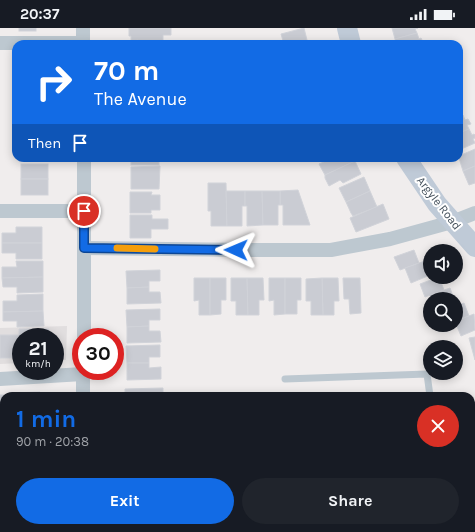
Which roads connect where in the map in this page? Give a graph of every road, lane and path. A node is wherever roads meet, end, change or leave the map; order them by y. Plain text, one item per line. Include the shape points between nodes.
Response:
1 (83, 28) edge
2 (346, 28) edge
3 (83, 40) edge
4 (350, 40) edge
5 (0, 43) edge
6 (12, 43) edge
7 (84, 162) edge
8 (409, 162) edge
9 (0, 211) edge
10 (84, 211) junction
11 (475, 213) edge
12 (452, 222) junction
13 (475, 247) edge
14 (84, 248) junction
15 (84, 328) edge
16 (72, 373) edge
17 (0, 379) edge
18 (284, 379) dead end
19 (83, 380) edge
20 (83, 392) edge
21 (429, 392) edge

1 - 3 street
2 - 4 main road
5 - 6 street
7 - 10 street
8 - 12 main road, Argyle Road
9 - 10 street
10 - 14 street
11 - 12 street
12 - 13 main road, Argyle Road
12 - 14 street via 390,239 331,250
14 - 15 street
16 - 17 street
18 - 21 lane via 427,374
19 - 20 street

